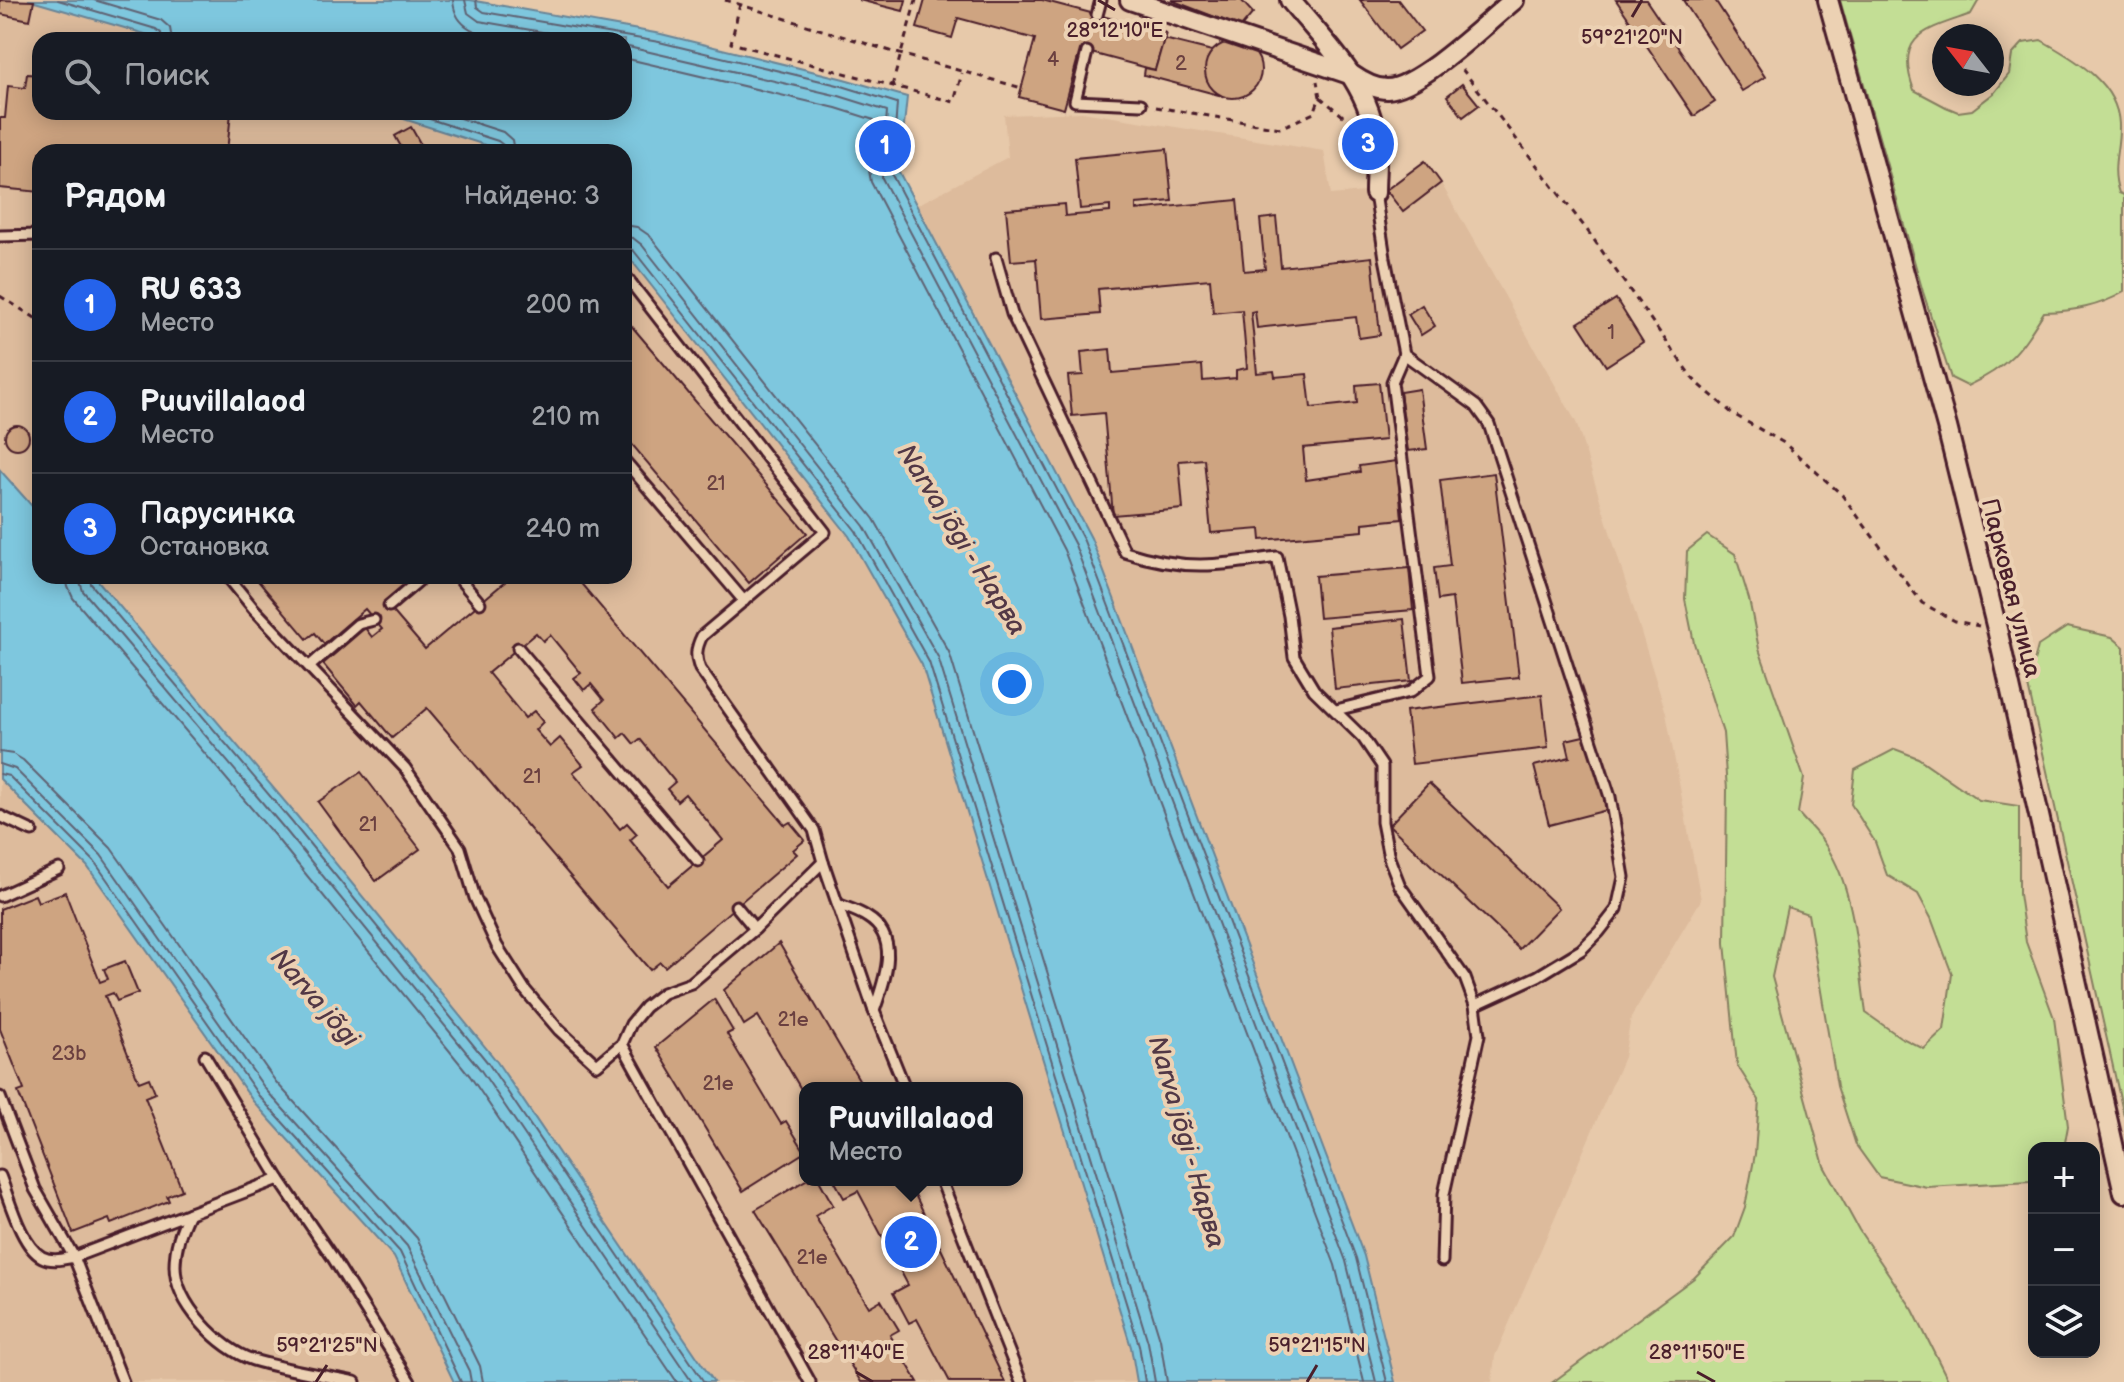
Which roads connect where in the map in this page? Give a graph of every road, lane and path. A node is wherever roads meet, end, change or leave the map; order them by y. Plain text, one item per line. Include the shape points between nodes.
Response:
1 (725, 0) edge
2 (916, 0) edge
3 (1101, 0) edge
4 (1130, 0) edge
5 (1290, 0) edge
6 (1514, 0) edge
7 (1828, 0) edge
8 (740, 4) junction
9 (1097, 15) dead end
10 (1087, 52) dead end
11 (900, 54) junction
12 (1450, 54) junction
13 (1307, 60) junction
14 (962, 72) junction
15 (1352, 75) junction
16 (892, 86) junction
17 (1022, 88) dead end
18 (1320, 97) junction
19 (1141, 104) joint
20 (1376, 143) junction
21 (1375, 193) joint
22 (32, 235) edge
23 (0, 236) edge
24 (996, 258) dead end
25 (632, 284) edge
26 (0, 296) edge
27 (32, 316) edge
28 (1404, 354) junction
29 (632, 469) edge
30 (234, 584) edge
31 (415, 584) edge
32 (464, 584) edge
33 (744, 601) junction
34 (480, 603) dead end
35 (389, 606) dead end
36 (374, 620) dead end
37 (1997, 629) junction
38 (518, 648) dead end
39 (310, 666) junction
40 (1336, 710) junction
41 (0, 816) edge
42 (32, 831) dead end
43 (698, 861) dead end
44 (823, 862) junction
45 (59, 869) dead end
46 (0, 896) edge
47 (837, 904) junction
48 (736, 906) dead end
49 (755, 929) junction
50 (1475, 1005) junction
51 (874, 1011) junction
52 (622, 1044) junction
53 (205, 1056) dead end
54 (903, 1082) edge
55 (0, 1097) edge
56 (0, 1176) edge
57 (279, 1179) junction
58 (943, 1186) edge
59 (2124, 1193) edge
60 (189, 1213) junction
61 (74, 1257) junction
62 (1442, 1261) dead end
63 (123, 1382) edge
64 (355, 1382) edge
65 (410, 1382) edge
66 (810, 1382) edge
67 (1021, 1382) edge

1 - 8 path
2 - 11 path
3 - 9 lane
4 - 13 street
5 - 15 street
6 - 12 street
7 - 37 street, Парковая улица via 1947,427
8 - 11 path
8 - 16 path via 731,43
10 - 19 lane via 1075,101
11 - 14 path
11 - 16 path
12 - 15 street via 1403,87 1383,89
12 - 37 path via 1587,230 1693,379 1733,414 1784,443 1842,495 1922,603 1955,621
13 - 15 street
13 - 18 path
14 - 16 path via 954,102
14 - 17 path
15 - 20 street
18 - 19 path via 1314,113 1280,128
18 - 20 path
20 - 21 street
21 - 28 lane
22 - 23 lane
24 - 40 lane via 1012,314 1125,552 1188,567 1277,557 1294,657 1314,690
25 - 33 lane via 825,532
26 - 27 path
28 - 40 lane via 1392,382 1430,676 1410,692
28 - 50 lane via 1476,406 1489,424 1610,797 1624,877 1617,909 1581,950
29 - 33 lane
30 - 39 lane
31 - 35 lane
32 - 34 lane
33 - 44 lane via 702,636 696,658 814,830
36 - 39 lane via 358,624
37 - 59 street, Парковая улица
38 - 43 lane
39 - 52 lane via 405,768 460,848 475,898 525,990 597,1065
40 - 50 lane via 1382,766 1382,822 1389,858 1400,886 1465,978
41 - 42 lane
44 - 47 lane
44 - 49 lane
45 - 46 lane
47 - 51 lane
47 - 51 lane via 869,918 882,931 889,953
48 - 49 lane
49 - 52 lane via 691,983 663,993 645,1007
50 - 62 lane via 1479,1035 1444,1194
51 - 54 lane
52 - 66 lane
53 - 57 lane
55 - 61 lane via 35,1189
56 - 61 lane via 27,1243 41,1257
57 - 60 lane
57 - 65 lane
58 - 67 lane
60 - 61 lane
60 - 64 lane via 178,1239 178,1284 211,1333 252,1359
61 - 63 lane

